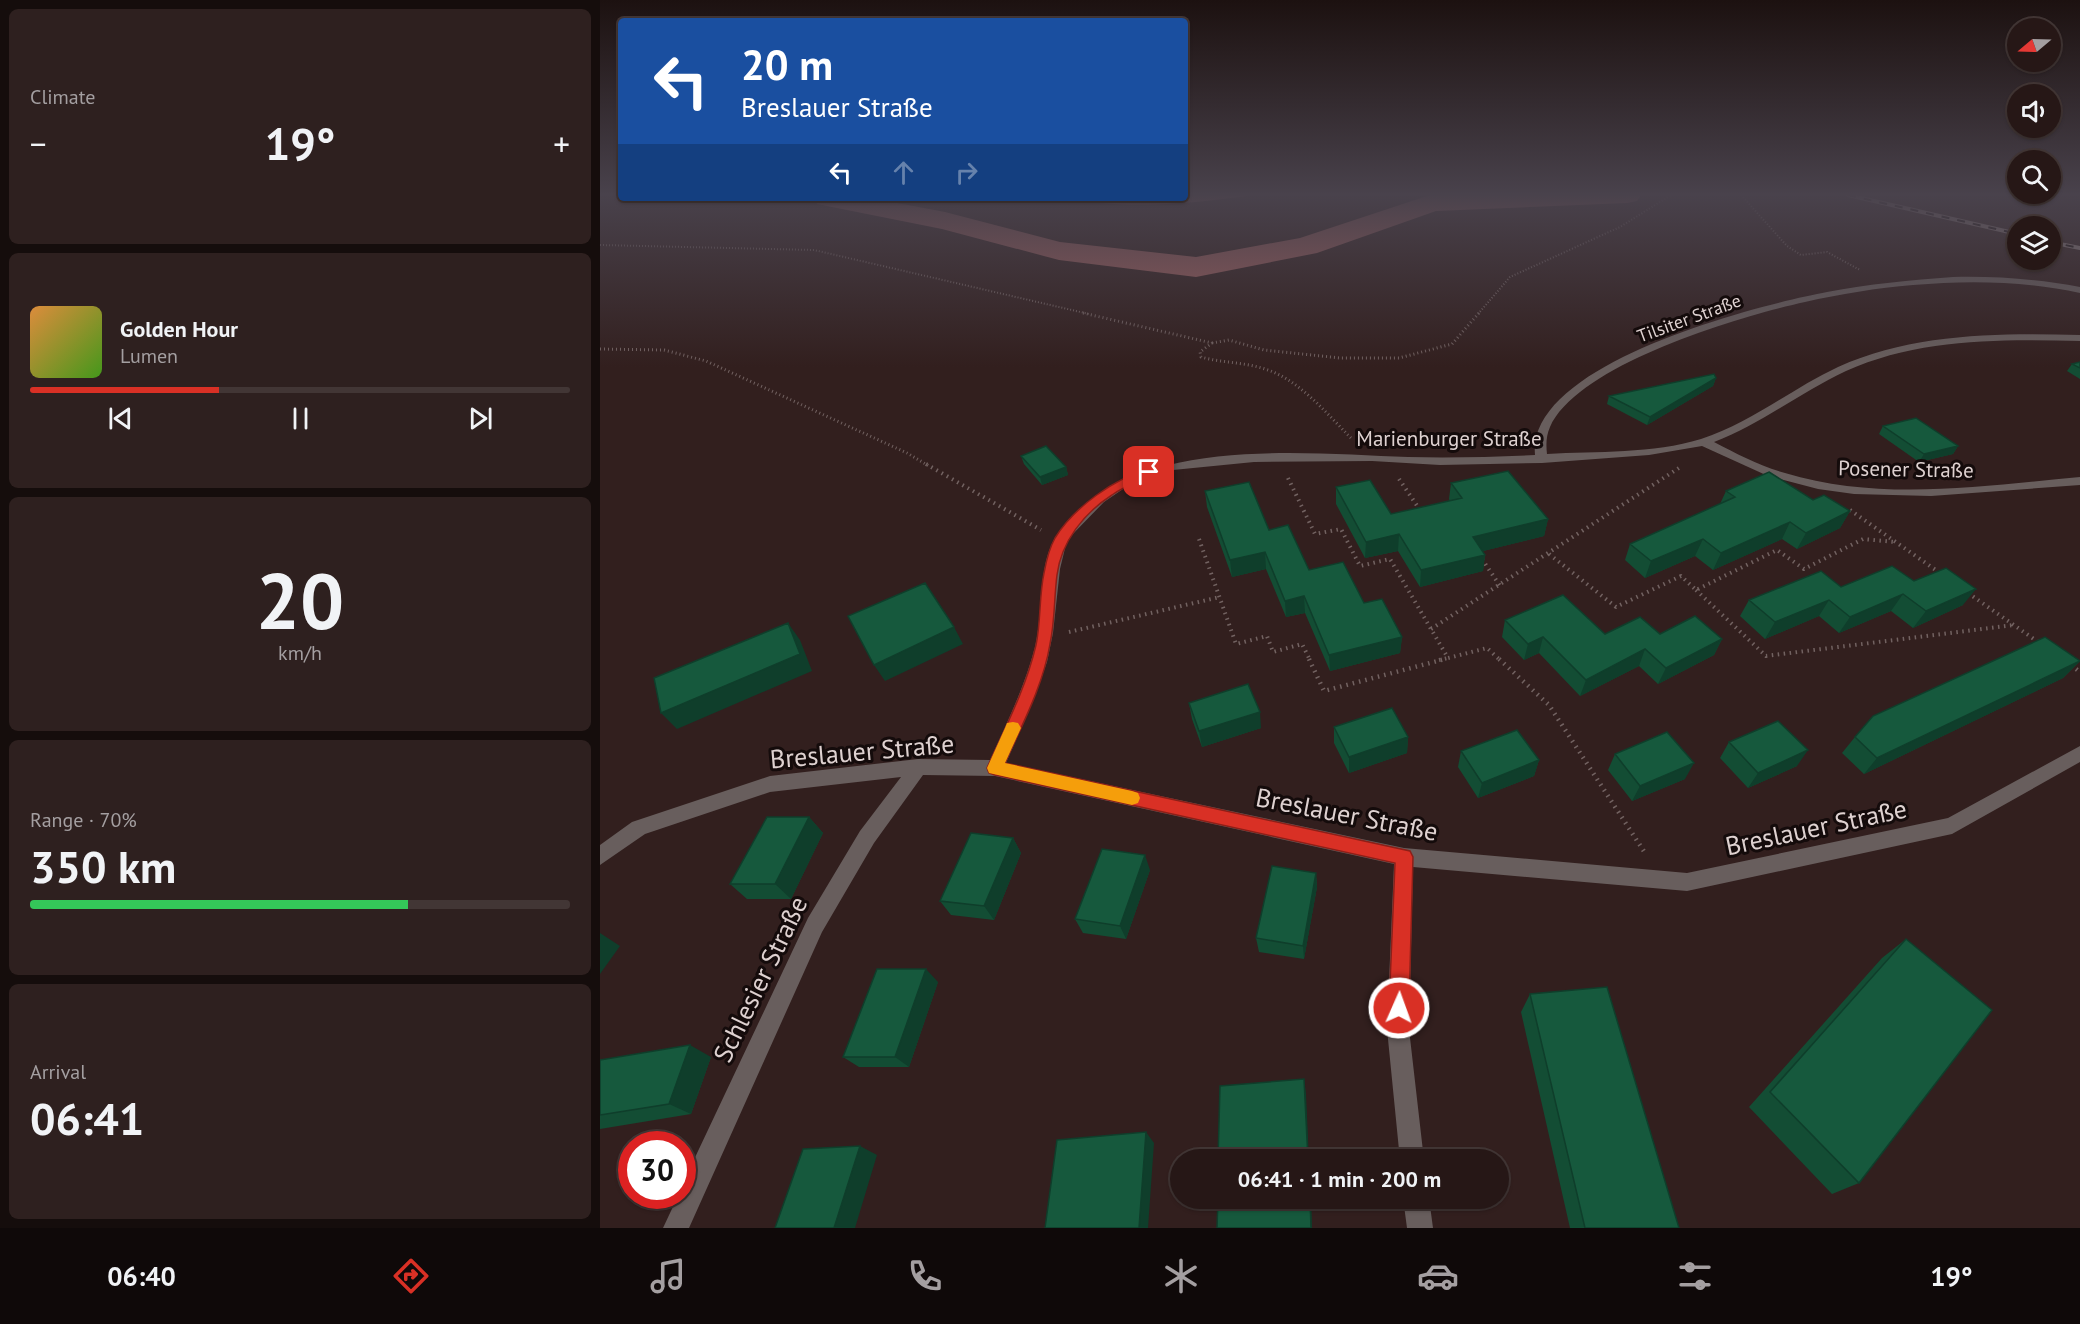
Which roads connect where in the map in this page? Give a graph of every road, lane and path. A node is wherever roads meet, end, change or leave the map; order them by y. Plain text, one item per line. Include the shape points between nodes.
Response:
1 (824, 252) edge
2 (1564, 252) edge
3 (1798, 252) edge
4 (1824, 252) edge
5 (1828, 252) edge
6 (1891, 286) junction
7 (2080, 290) edge
8 (2080, 338) edge
9 (1212, 343) junction
10 (600, 350) edge
11 (1704, 442) junction
12 (1677, 447) junction
13 (1372, 457) junction
14 (1542, 459) junction
15 (1284, 469) dead end
16 (1398, 477) dead end
17 (2080, 481) edge
18 (1848, 508) edge
19 (1422, 514) edge
20 (1199, 539) dead end
21 (1060, 540) junction
22 (1895, 542) junction
23 (1549, 554) junction
24 (1480, 557) edge
25 (1941, 574) edge
26 (1500, 586) junction
27 (1959, 586) edge
28 (1696, 590) junction
29 (1220, 597) junction
30 (2014, 625) junction
31 (1431, 629) junction
32 (1044, 638) junction
33 (2042, 645) edge
34 (1448, 658) junction
35 (2071, 665) edge
36 (2080, 672) edge
37 (2080, 753) edge
38 (918, 767) junction
39 (995, 768) junction
40 (600, 856) edge
41 (1404, 857) junction
42 (1662, 879) junction
43 (1411, 1149) edge
44 (1417, 1209) edge
45 (676, 1228) edge
46 (1420, 1228) edge

1 - 9 path
2 - 9 path via 1510,277 1452,344 1399,358 1340,358 1264,350 1229,340
3 - 4 path
5 - 6 path
6 - 7 street, Tilsiter Straße via 1980,280
6 - 14 street, Tilsiter Straße via 1766,308 1633,356 1585,384 1560,406 1544,425
8 - 11 street, Marienburger Straße via 1957,340 1897,352 1845,369 1744,426
9 - 13 path via 1200,352 1201,357 1286,377
10 - 21 path via 664,350 706,361 907,453
11 - 12 street, Marienburger Straße
11 - 17 street, Posener Straße via 1785,478 1832,488 1881,492 1970,490
12 - 14 street, Marienburger Straße
12 - 23 path via 1686,457 1686,464
13 - 14 street, Marienburger Straße
13 - 21 street, Marienburger Straße via 1249,458 1163,468 1108,491
15 - 31 path via 1316,534 1341,529 1360,566 1390,559
16 - 19 path
18 - 22 path
20 - 29 path
21 - 32 street, Marienburger Straße via 1051,573
22 - 25 path
22 - 28 path via 1863,539 1804,569 1776,550
23 - 26 path
23 - 28 path via 1616,607 1681,576
24 - 26 path
26 - 31 path
27 - 30 path
28 - 30 path via 1766,656
29 - 32 path
29 - 34 path via 1236,644 1267,636 1273,652 1302,644 1324,690
30 - 33 path
31 - 34 path
32 - 39 street, Marienburger Straße via 1031,686
34 - 42 path via 1487,648 1549,705
35 - 36 path
37 - 42 street, Breslauer Straße via 1952,826 1687,882
38 - 39 street, Breslauer Straße
38 - 40 street, Breslauer Straße via 771,784 639,828
38 - 45 street, Schlesier Straße via 867,837 815,925
39 - 41 street, Breslauer Straße
41 - 42 street, Breslauer Straße
41 - 43 street via 1398,1029
44 - 46 street

